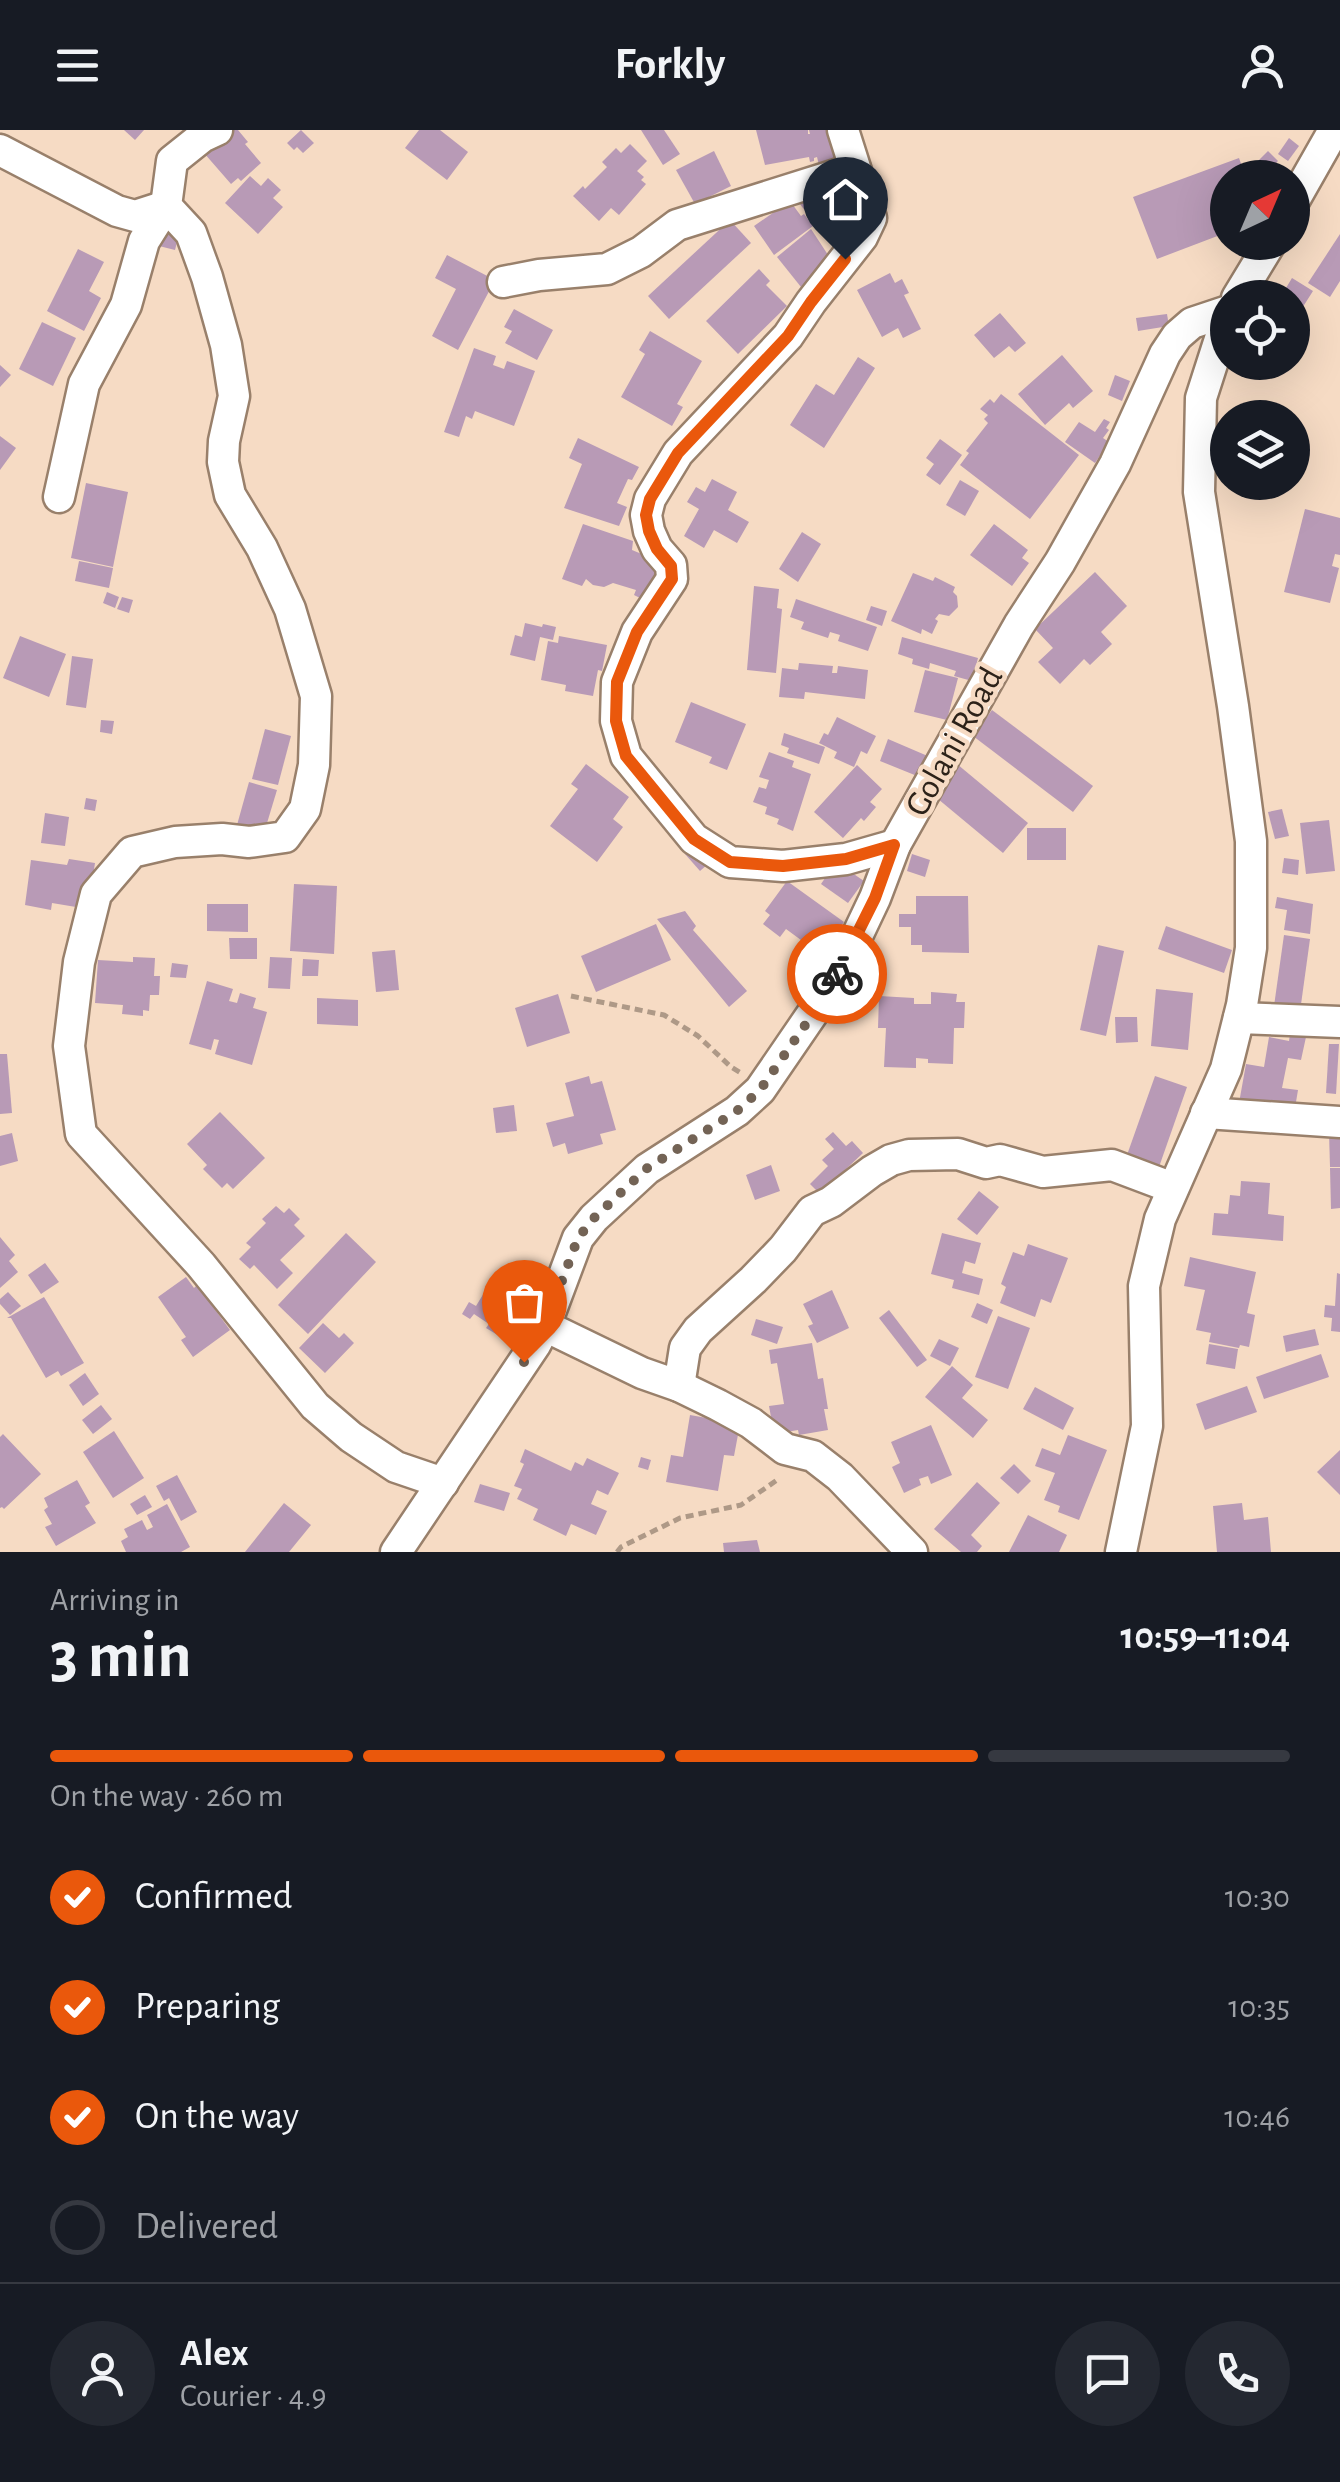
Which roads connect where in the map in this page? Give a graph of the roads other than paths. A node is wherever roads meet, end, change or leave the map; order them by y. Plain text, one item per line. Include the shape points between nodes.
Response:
1 (217, 130) edge
2 (843, 130) edge
3 (1334, 130) edge
4 (0, 150) edge
5 (855, 168) junction
6 (1310, 172) edge
7 (166, 206) junction
8 (503, 282) dead end
9 (1210, 318) edge
10 (1210, 369) edge
11 (59, 496) dead end
12 (894, 845) junction
13 (1239, 1018) junction
14 (1340, 1022) edge
15 (1206, 1113) junction
16 (1340, 1122) edge
17 (1173, 1188) junction
18 (545, 1326) junction
19 (679, 1386) junction
20 (443, 1483) junction
21 (396, 1552) edge
22 (912, 1552) edge
23 (1121, 1552) edge

1 - 7 street via 172,161
2 - 5 street
3 - 6 street
4 - 7 street via 117,211 135,216
5 - 8 street via 677,226 608,268
5 - 12 street via 871,218 862,237 788,336 678,453 650,499 649,531 672,579 637,632 617,682 616,721 626,756 694,839 730,862 783,866
7 - 11 street via 144,240 126,305 84,384
7 - 20 street via 192,233 221,328 234,396 224,441 230,495 290,609 316,696 314,765 305,809 285,837 175,842 132,852 96,894 78,962 69,1046 81,1134 202,1265 314,1406 396,1467
9 - 12 street, Golani Road via 1192,324 1165,354 1115,464
10 - 13 street, Golani Road via 1201,398 1199,492 1251,841 1251,948
12 - 18 street, Golani Road via 846,957 764,1086 646,1169 594,1218 578,1238
13 - 14 street
13 - 15 street, Golani Road
15 - 16 street
15 - 17 street, Golani Road
17 - 19 street via 1112,1165 1043,1172 958,1154 891,1160 812,1212 698,1330 685,1348
17 - 23 street, Golani Road via 1144,1286 1147,1426
18 - 19 street
18 - 20 street, Golani Road
19 - 22 street via 785,1449 813,1456
20 - 21 street, Golani Road

